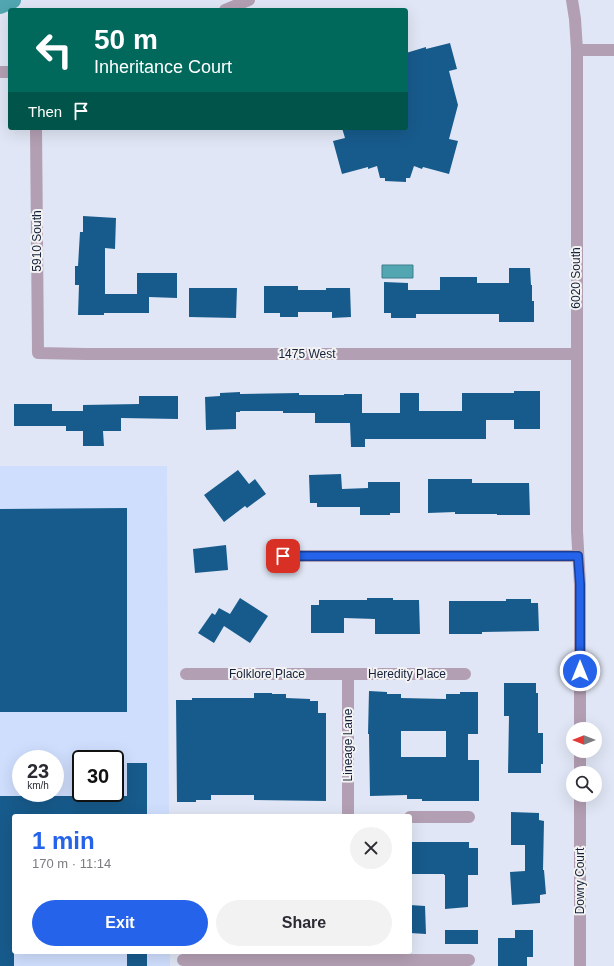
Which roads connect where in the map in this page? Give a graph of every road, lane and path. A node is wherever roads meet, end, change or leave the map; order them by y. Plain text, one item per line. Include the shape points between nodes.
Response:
1 (572, 0) edge
2 (241, 2) edge
3 (229, 8) edge
4 (577, 50) junction
5 (614, 50) edge
6 (36, 130) edge
7 (38, 353) joint
8 (576, 354) junction
9 (283, 556) dead end
10 (578, 556) junction
11 (186, 674) dead end
12 (348, 674) junction
13 (465, 674) dead end
14 (580, 722) edge
15 (580, 802) edge
16 (348, 814) edge
17 (412, 817) edge
18 (469, 817) dead end
19 (349, 959) edge
20 (183, 960) dead end
21 (469, 960) dead end
22 (580, 966) edge

1 - 4 street, 6020 South
2 - 3 street
4 - 5 street
4 - 8 street, 6020 South
6 - 7 street, 5910 South
7 - 8 street, 1475 West
8 - 10 street, 6020 South
9 - 10 street
10 - 14 street
11 - 12 street, Folklore Place
12 - 13 street, Heredity Place
12 - 16 street, Lineage Lane
15 - 22 street, Dowry Court
17 - 18 street
19 - 20 street
19 - 21 street

